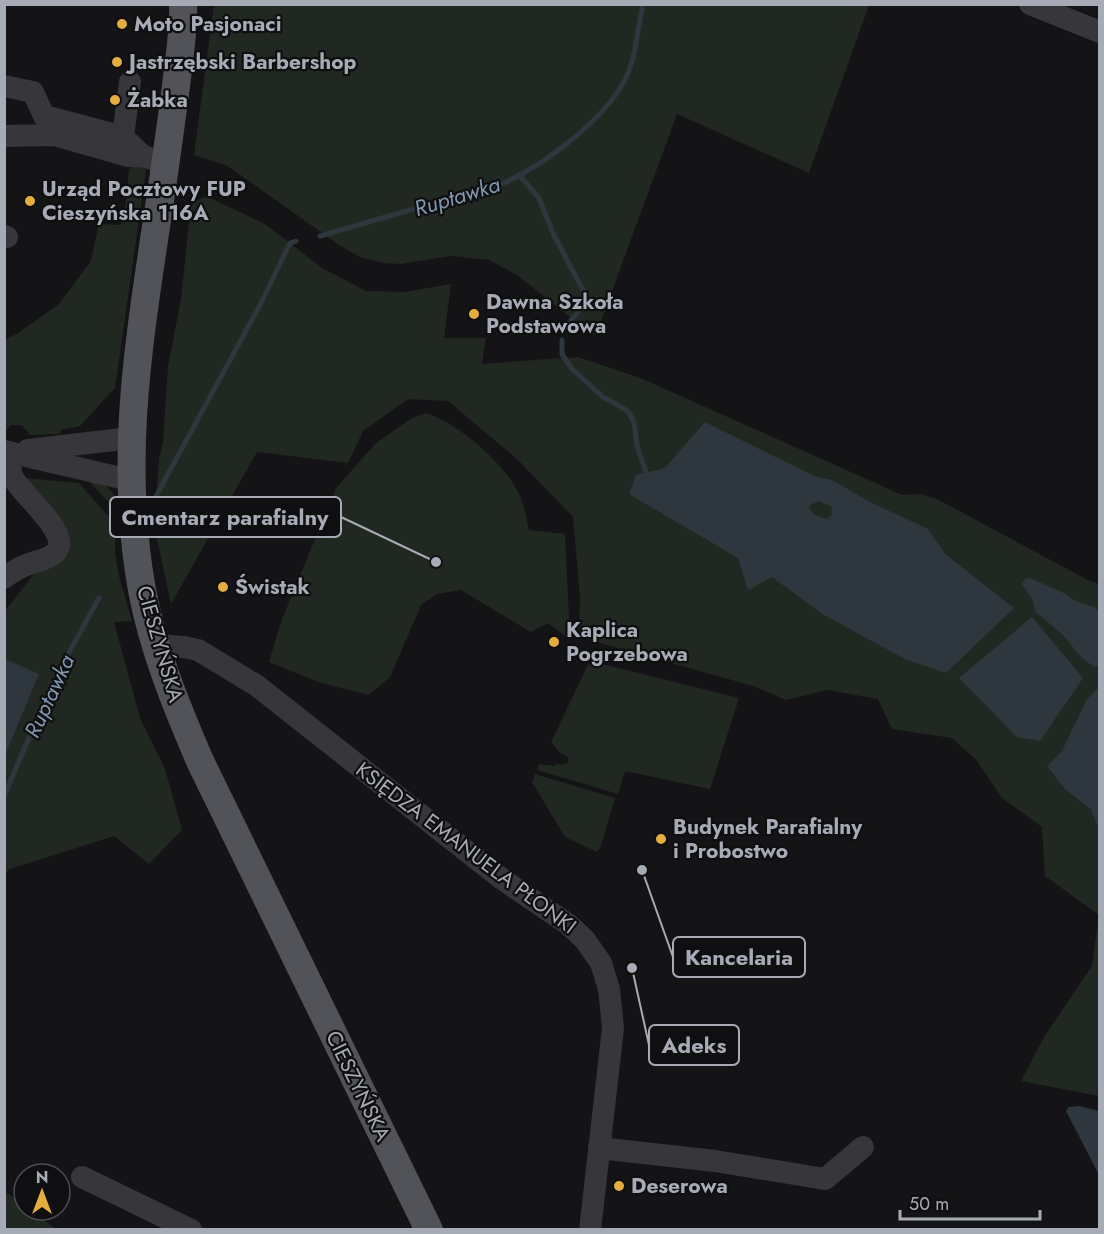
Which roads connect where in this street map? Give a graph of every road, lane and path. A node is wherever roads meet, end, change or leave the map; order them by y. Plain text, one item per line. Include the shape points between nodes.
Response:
1 (183, 4) edge
2 (1030, 4) edge
3 (1100, 32) edge
4 (130, 82) dead end
5 (4, 86) edge
6 (4, 136) edge
7 (123, 137) junction
8 (154, 160) junction
9 (131, 438) junction
10 (8, 452) edge
11 (132, 478) junction
12 (4, 578) edge
13 (156, 645) junction
14 (863, 1147) dead end
15 (599, 1148) junction
16 (82, 1177) dead end
17 (191, 1230) edge
18 (429, 1230) edge
19 (590, 1230) edge

1 - 8 main road, CIESZYŃSKA via 181,46
2 - 3 street
4 - 7 street
5 - 7 street via 33,92 44,116
6 - 8 street via 54,135
7 - 8 street
8 - 9 main road, CIESZYŃSKA
9 - 10 street
9 - 11 main road, CIESZYŃSKA
10 - 11 street
10 - 12 street via 18,486 53,526 59,546 54,553
11 - 13 main road, CIESZYŃSKA via 139,567
13 - 15 street, KSIĘDZA EMANUELA PŁONKI via 198,650 256,685 585,940 601,963 609,989 613,1028
13 - 18 main road, CIESZYŃSKA via 200,761
14 - 15 street via 825,1179
15 - 19 street, KSIĘDZA EMANUELA PŁONKI
16 - 17 street

